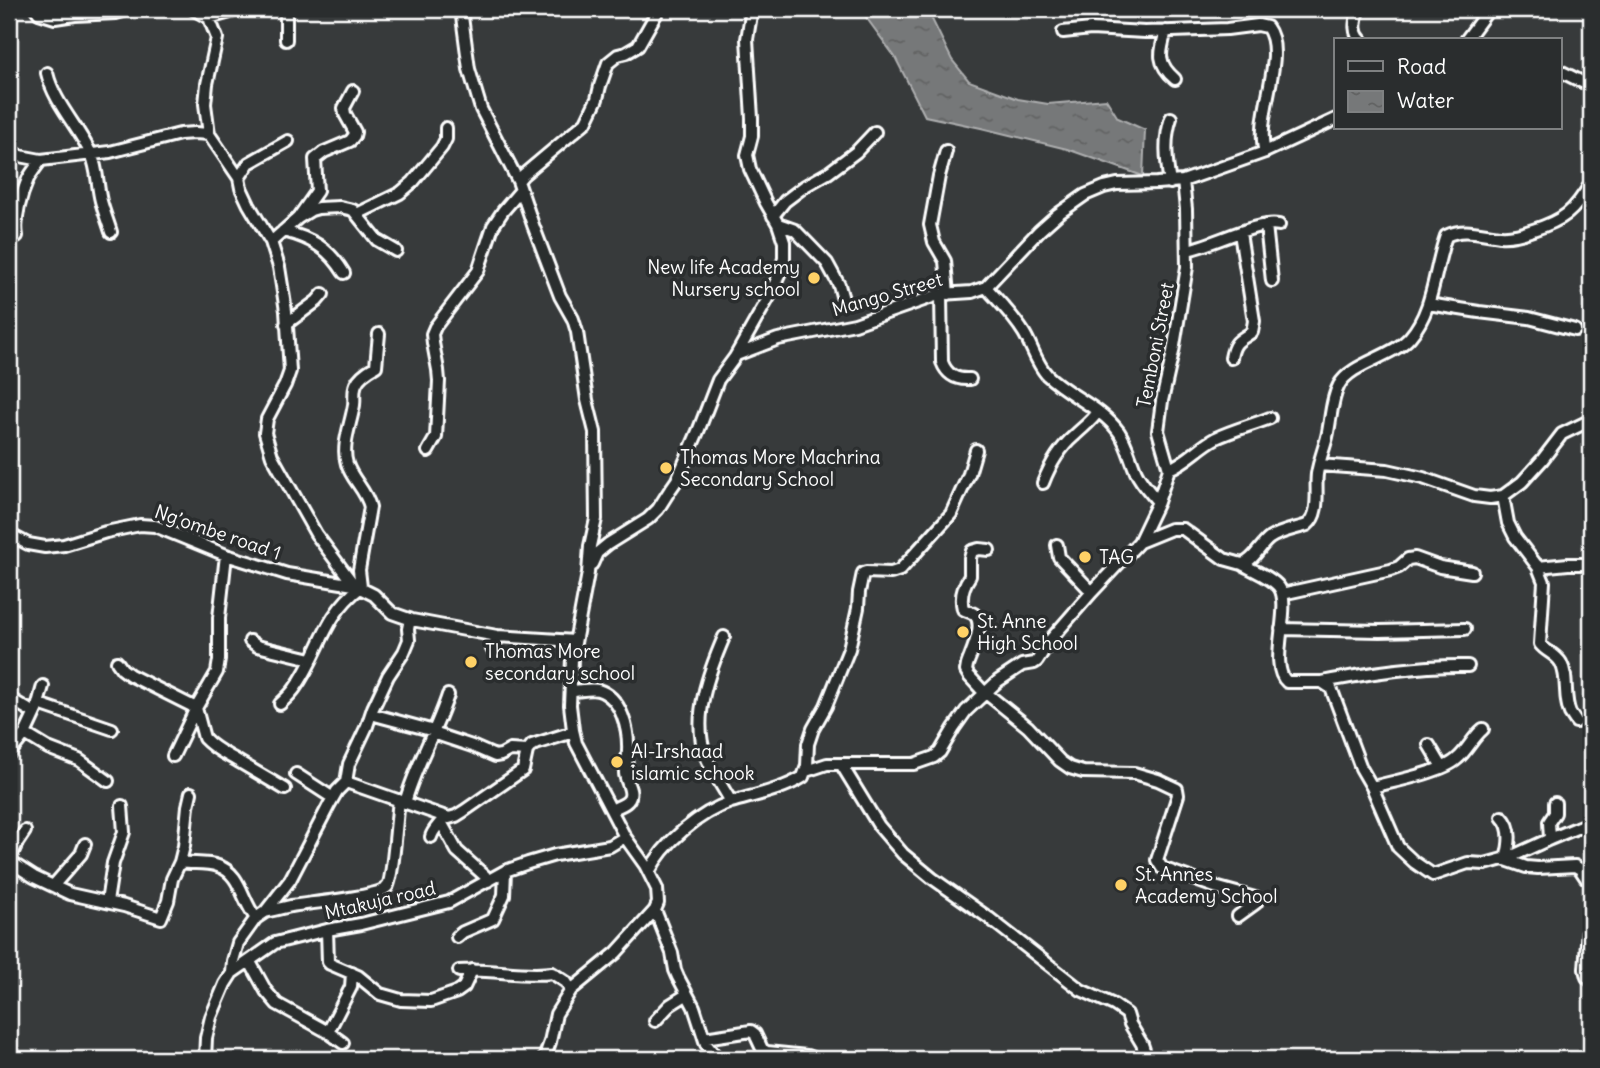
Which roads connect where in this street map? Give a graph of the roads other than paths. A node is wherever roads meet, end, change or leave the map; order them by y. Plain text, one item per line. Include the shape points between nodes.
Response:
1 (36, 9) edge
2 (131, 9) edge
3 (193, 9) edge
4 (241, 9) edge
5 (286, 9) edge
6 (461, 9) edge
7 (659, 9) edge
8 (1358, 9) edge
9 (1489, 9) edge
10 (749, 10) edge
11 (209, 18) junction
12 (1166, 31) junction
13 (1063, 32) dead end
14 (1359, 38) edge
15 (1469, 38) edge
16 (286, 40) dead end
17 (1562, 72) edge
18 (47, 73) dead end
19 (1175, 79) dead end
20 (1591, 84) edge
21 (353, 91) dead end
22 (1171, 118) dead end
23 (1334, 120) edge
24 (446, 128) dead end
25 (875, 132) dead end
26 (209, 134) junction
27 (288, 141) dead end
28 (9, 150) edge
29 (946, 151) dead end
30 (1265, 152) junction
31 (92, 156) junction
32 (41, 160) junction
33 (239, 178) junction
34 (1183, 181) junction
35 (1170, 183) junction
36 (1591, 183) edge
37 (520, 186) junction
38 (357, 214) junction
39 (298, 218) junction
40 (776, 220) junction
41 (1266, 225) junction
42 (1279, 225) dead end
43 (284, 231) junction
44 (111, 232) dead end
45 (1240, 233) junction
46 (17, 236) dead end
47 (271, 242) junction
48 (1187, 250) junction
49 (396, 251) dead end
50 (344, 273) dead end
51 (1272, 281) dead end
52 (986, 287) junction
53 (323, 294) dead end
54 (944, 294) junction
55 (844, 303) dead end
56 (1428, 304) junction
57 (286, 324) junction
58 (1575, 330) dead end
59 (379, 334) dead end
60 (736, 355) junction
61 (1231, 358) dead end
62 (970, 379) dead end
63 (1098, 412) junction
64 (1270, 418) dead end
65 (1591, 421) edge
66 (976, 450) dead end
67 (428, 451) dead end
68 (1319, 465) junction
69 (1169, 469) junction
70 (1042, 483) dead end
71 (1503, 496) junction
72 (1158, 502) junction
73 (9, 534) edge
74 (1139, 542) junction
75 (1057, 545) dead end
76 (989, 550) dead end
77 (226, 555) junction
78 (1242, 564) junction
79 (1591, 564) edge
80 (1538, 567) junction
81 (1472, 572) dead end
82 (588, 573) junction
83 (357, 586) junction
84 (1091, 592) junction
85 (1282, 594) junction
86 (410, 619) junction
87 (1281, 629) junction
88 (1465, 629) dead end
89 (497, 636) junction
90 (723, 637) dead end
91 (250, 641) dead end
92 (575, 641) junction
93 (492, 649) dead end
94 (311, 659) junction
95 (117, 662) dead end
96 (1468, 666) dead end
97 (1322, 682) junction
98 (43, 686) dead end
99 (571, 691) junction
100 (985, 693) junction
101 (448, 695) dead end
102 (9, 698) edge
103 (280, 704) dead end
104 (196, 708) junction
105 (36, 709) junction
106 (372, 714) junction
107 (1576, 722) dead end
108 (112, 729) dead end
109 (1483, 729) dead end
110 (434, 732) junction
111 (573, 732) junction
112 (25, 734) junction
113 (1429, 745) dead end
114 (527, 751) junction
115 (9, 754) edge
116 (173, 756) dead end
117 (841, 764) junction
118 (1442, 767) junction
119 (806, 772) junction
120 (296, 774) dead end
121 (108, 781) dead end
122 (345, 782) junction
123 (1372, 787) junction
124 (285, 789) dead end
125 (191, 793) dead end
126 (333, 798) junction
127 (402, 802) junction
128 (731, 802) junction
129 (1555, 803) dead end
130 (122, 806) dead end
131 (611, 810) junction
132 (1502, 817) dead end
133 (442, 820) junction
134 (1591, 822) edge
135 (25, 831) dead end
136 (431, 837) dead end
137 (625, 837) junction
138 (1550, 839) junction
139 (85, 844) dead end
140 (1506, 859) junction
141 (9, 861) edge
142 (180, 862) junction
143 (505, 871) junction
144 (649, 872) junction
145 (1591, 879) edge
146 (488, 881) junction
147 (53, 886) junction
148 (107, 902) junction
149 (655, 910) junction
150 (260, 915) junction
151 (1589, 915) dead end
152 (1238, 916) dead end
153 (327, 930) junction
154 (457, 937) dead end
155 (250, 962) junction
156 (472, 970) junction
157 (459, 971) dead end
158 (352, 973) junction
159 (232, 974) junction
160 (1591, 981) edge
161 (571, 990) junction
162 (686, 995) junction
163 (655, 1021) dead end
164 (328, 1032) junction
165 (704, 1038) junction
166 (343, 1043) dead end
167 (205, 1059) edge
168 (544, 1059) edge
169 (718, 1059) edge
170 (815, 1059) edge
171 (1147, 1059) edge

1 - 2 street via 55,18
3 - 11 street
4 - 11 street
5 - 16 street
6 - 37 street via 469,69 481,109
7 - 37 street via 638,46 608,63 586,122 523,175
8 - 14 street via 1355,29
9 - 15 street
10 - 40 street via 752,136 747,155
11 - 26 street via 217,38 205,104
12 - 13 street
12 - 19 street via 1160,57
12 - 30 street via 1267,27 1272,34 1273,69 1264,118
17 - 20 street
18 - 31 street
21 - 39 street via 344,108 354,136 315,159 317,191
22 - 35 street via 1166,132
23 - 30 street
24 - 38 street via 444,144 407,188
25 - 40 street via 856,152 785,201
26 - 31 street via 180,134
26 - 33 street
27 - 33 street via 249,163
28 - 32 street
29 - 54 street via 930,225 945,261
30 - 34 street
31 - 32 street
31 - 44 street
32 - 46 street via 20,203
33 - 47 street
34 - 35 street
34 - 48 street, Temboni Street
35 - 52 street via 1117,184 1085,195 1039,231
36 - 56 street via 1574,209 1553,224 1510,237 1466,231 1446,236
37 - 67 street via 493,226 478,271 432,334 439,381 436,437
37 - 82 street via 578,332 595,441 596,519
38 - 39 street via 349,208 318,208
38 - 49 street via 377,240
39 - 43 street
40 - 55 street via 795,230 827,263
40 - 60 street via 784,242 781,270
41 - 42 street
41 - 45 street
41 - 51 street
43 - 47 street
43 - 50 street via 316,243
45 - 48 street
45 - 61 street via 1254,321 1252,332 1236,342
47 - 57 street via 283,288
48 - 69 street, Temboni Street via 1185,284 1159,415 1158,431
52 - 54 street, Mango Street
52 - 63 street via 1014,317 1044,372
53 - 57 street
54 - 60 street, Mango Street via 855,324 778,340
54 - 62 street via 942,362 949,374
56 - 58 street via 1529,318
56 - 68 street via 1401,346 1349,374 1340,384
57 - 83 street via 290,371 265,433 272,456 316,534
59 - 83 street via 376,366 356,383 346,452 351,475 370,507
60 - 82 street via 718,380 677,480 658,509 597,553
63 - 70 street via 1056,456
63 - 72 street via 1117,430 1136,472
64 - 69 street via 1218,437
65 - 71 street via 1562,434 1522,482
66 - 119 street via 951,514 900,570 863,573 849,649 813,729
68 - 71 street via 1387,470 1474,496
68 - 78 street via 1311,522 1267,540
69 - 72 street
71 - 80 street via 1508,523
72 - 74 street
73 - 77 street, Ng’ombe road 1 via 45,547 140,525 155,526
74 - 78 street via 1171,529 1184,529 1224,559
74 - 84 street
75 - 84 street via 1059,556
76 - 100 street via 972,551 962,601 963,609 979,623 966,671
77 - 83 street, Ng’ombe road 1 via 286,574
77 - 104 street via 218,672
78 - 85 street via 1274,583
79 - 80 street
80 - 107 street via 1544,582 1540,644 1560,662
81 - 85 street via 1411,558 1391,570
82 - 92 street
83 - 86 street, Ng’ombe road 1 via 392,613
83 - 94 street via 323,622
84 - 100 street via 1037,661 1016,668
85 - 87 street
86 - 89 street, Ng’ombe road 1
86 - 106 street via 409,640
87 - 88 street
87 - 97 street via 1280,673 1284,680
89 - 92 street, Ng’ombe road 1
89 - 93 street
90 - 128 street via 702,704 701,733 709,765
91 - 94 street
92 - 99 street
94 - 103 street
95 - 104 street via 130,675
96 - 97 street
97 - 123 street via 1331,688
98 - 105 street
99 - 111 street
99 - 131 street via 602,692 626,722 625,775 630,799
100 - 117 street via 966,711 940,752 926,761 914,765
100 - 152 street via 1070,768 1134,773 1177,789 1157,860 1162,869 1255,898 1256,903
101 - 110 street
102 - 105 street
104 - 116 street
104 - 124 street via 207,742
105 - 108 street via 41,704
105 - 112 street
106 - 110 street
106 - 122 street
109 - 118 street via 1457,759
110 - 114 street via 495,756 510,750
110 - 127 street
111 - 114 street via 532,745
111 - 131 street
112 - 115 street
112 - 121 street via 79,760
113 - 118 street
114 - 133 street via 523,770 456,816
117 - 119 street
117 - 171 street via 878,827 902,854 1081,990 1127,1014
118 - 123 street
119 - 128 street via 797,780
120 - 126 street
122 - 126 street
122 - 127 street
123 - 140 street via 1398,847 1425,871 1436,875 1468,863
125 - 142 street
126 - 150 street via 289,880
127 - 133 street
127 - 150 street via 391,874 382,891
128 - 144 street via 690,824 662,851
129 - 138 street
130 - 148 street via 124,832
131 - 137 street
132 - 140 street via 1509,826
133 - 136 street
133 - 146 street via 457,850
134 - 138 street
135 - 141 street
137 - 143 street, Mtakuja road via 610,846 555,855
137 - 144 street
138 - 140 street
139 - 147 street
140 - 145 street via 1526,867 1575,866
141 - 147 street
142 - 148 street via 161,918
142 - 150 street via 216,864 229,871 250,911
143 - 146 street, Mtakuja road
143 - 154 street via 504,895 493,919
144 - 149 street via 657,890
146 - 153 street, Mtakuja road via 449,902
147 - 148 street
149 - 161 street via 616,953
149 - 162 street
150 - 159 street via 238,943
151 - 160 street via 1585,969
153 - 155 street, Mtakuja road via 275,943
153 - 158 street via 328,962
155 - 159 street, Mtakuja road
155 - 164 street via 277,1004
156 - 157 street
156 - 158 street via 464,987 431,1001 380,994
156 - 161 street via 552,973
158 - 164 street via 351,987
159 - 167 street, Mtakuja road via 211,1017
161 - 168 street via 556,1014
162 - 163 street
162 - 165 street
164 - 166 street
165 - 169 street
165 - 170 street via 751,1031 767,1052

